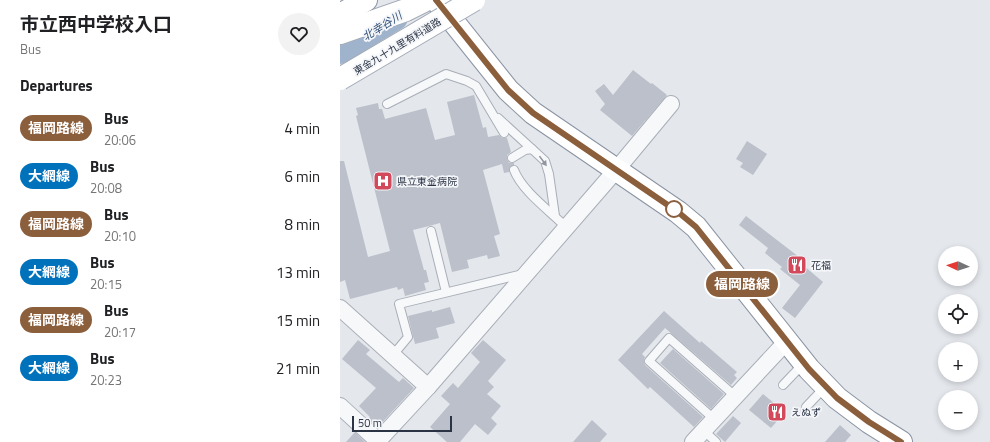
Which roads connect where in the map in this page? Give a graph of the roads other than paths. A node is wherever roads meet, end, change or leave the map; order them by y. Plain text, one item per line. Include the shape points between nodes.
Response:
1 (366, 0) edge
2 (426, 0) edge
3 (436, 0) edge
4 (474, 0) edge
5 (340, 15) edge
6 (340, 33) edge
7 (340, 79) edge
8 (387, 104) dead end
9 (671, 104) dead end
10 (492, 112) junction
11 (504, 133) dead end
12 (532, 149) junction
13 (512, 158) dead end
14 (617, 169) junction
15 (514, 170) dead end
16 (560, 221) junction
17 (431, 231) dead end
18 (526, 273) junction
19 (446, 292) junction
20 (340, 308) edge
21 (787, 341) junction
22 (393, 355) junction
23 (804, 362) junction
24 (783, 385) dead end
25 (826, 386) junction
26 (428, 387) junction
27 (735, 396) junction
28 (340, 406) edge
29 (806, 407) dead end
30 (703, 430) edge
31 (377, 442) edge
32 (716, 442) edge
33 (901, 442) edge

1 - 5 main road
2 - 6 main road via 406,10
3 - 14 main road via 508,90 533,113
4 - 7 main road, 東金九十九里有料道路, bridge
8 - 10 lane via 446,74 476,86
9 - 14 street
10 - 11 lane
10 - 12 lane
12 - 13 lane
12 -> 16 lane via 545,161
14 - 16 street
14 - 21 main road via 696,227
15 - 16 lane via 528,191
16 - 18 street
17 - 19 lane
18 - 19 lane
18 - 26 street
19 - 22 lane via 399,304 408,337
20 - 22 street
21 - 23 main road
21 - 27 street
22 - 26 street
23 - 24 lane
23 - 25 main road
25 - 29 lane
25 - 33 main road via 837,398 869,422
26 - 31 street
27 - 30 street
27 - 30 lane via 669,338 649,361
28 - 31 street
30 - 32 lane

